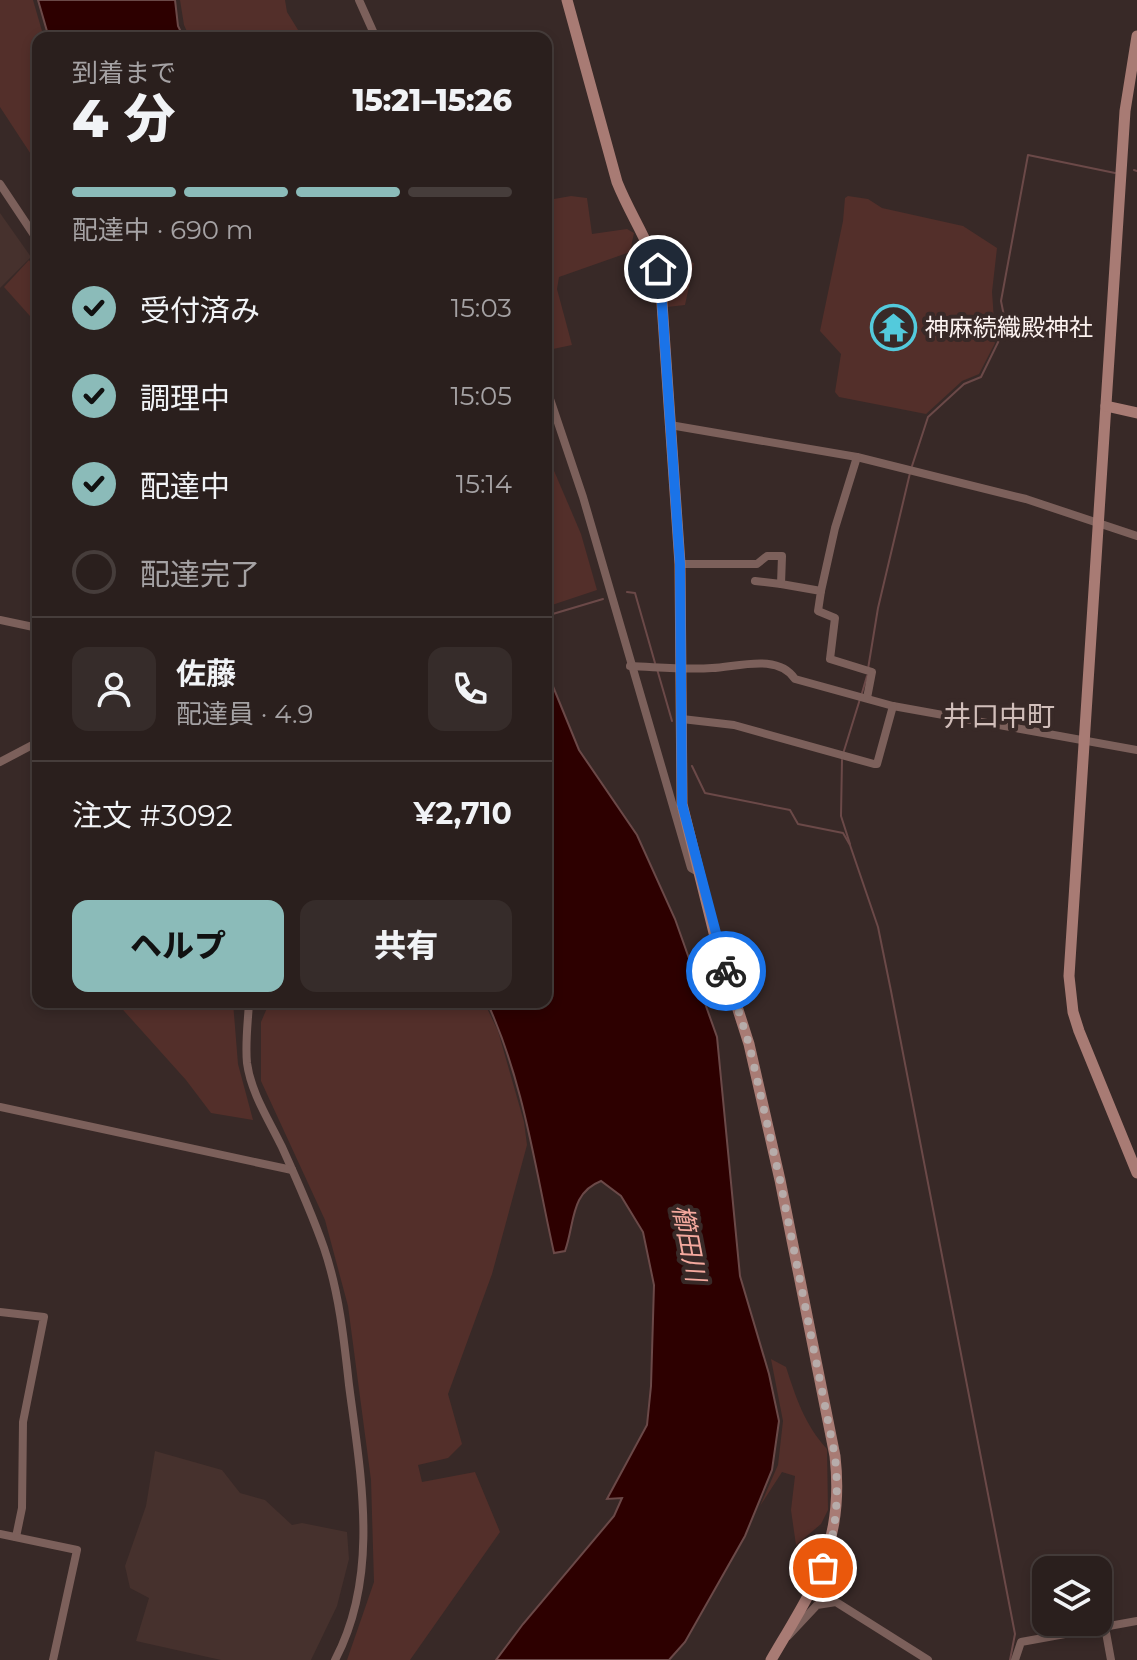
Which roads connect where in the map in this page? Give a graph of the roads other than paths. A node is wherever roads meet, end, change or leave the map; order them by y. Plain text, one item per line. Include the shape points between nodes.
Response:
1 (359, 0) edge
2 (567, 0) edge
3 (373, 32) edge
4 (1137, 36) edge
5 (0, 184) edge
6 (32, 232) edge
7 (552, 405) edge
8 (1106, 406) junction
9 (1137, 413) edge
10 (670, 425) junction
11 (857, 457) junction
12 (1098, 523) junction
13 (1137, 536) edge
14 (680, 564) junction
15 (755, 581) dead end
16 (781, 584) junction
17 (821, 591) junction
18 (0, 620) edge
19 (32, 627) edge
20 (630, 666) junction
21 (676, 667) junction
22 (862, 697) junction
23 (893, 706) junction
24 (682, 719) junction
25 (1084, 740) junction
26 (32, 745) edge
27 (1137, 750) edge
28 (0, 762) edge
29 (698, 872) junction
30 (249, 1008) edge
31 (0, 1107) edge
32 (292, 1170) junction
33 (1137, 1173) edge
34 (0, 1312) edge
35 (0, 1534) edge
36 (16, 1537) junction
37 (1137, 1621) edge
38 (1112, 1626) edge
39 (1055, 1636) edge
40 (1107, 1636) edge
41 (784, 1638) junction
42 (53, 1660) edge
43 (335, 1660) edge
44 (771, 1660) edge
45 (928, 1660) edge
46 (1015, 1660) edge
47 (1111, 1660) edge

1 - 3 street
2 - 10 main road via 617,182 658,269
4 - 8 main road via 1125,111
5 - 6 street
7 - 20 street
8 - 9 main road
8 - 12 main road
10 - 11 street
10 - 14 main road
11 - 12 street via 1026,499
11 - 17 street
12 - 13 street
12 - 25 main road
14 - 16 street via 757,564 767,556 782,556
14 - 21 main road
15 - 16 street
16 - 17 street
17 - 22 street via 818,611 836,621 830,659 872,672
18 - 19 street
20 - 21 street
20 - 29 street via 691,868
21 - 22 street via 769,665 789,671 795,679
21 - 24 main road
22 - 23 street
23 - 24 street via 877,764 734,725
23 - 25 street
24 - 29 main road via 682,804
25 - 27 street
25 - 33 main road via 1071,996 1079,1031
26 - 28 street
29 - 41 main road via 749,1044 835,1456 837,1502 827,1557
30 - 32 street via 250,1074
31 - 32 street
32 - 43 street via 334,1285 361,1485 361,1581
34 - 36 street via 44,1317 23,1422 22,1508
35 - 36 street
36 - 42 street via 77,1550
37 - 38 street
39 - 46 street via 1021,1642
40 - 47 street
41 - 44 main road
41 - 45 street via 817,1605 836,1602

